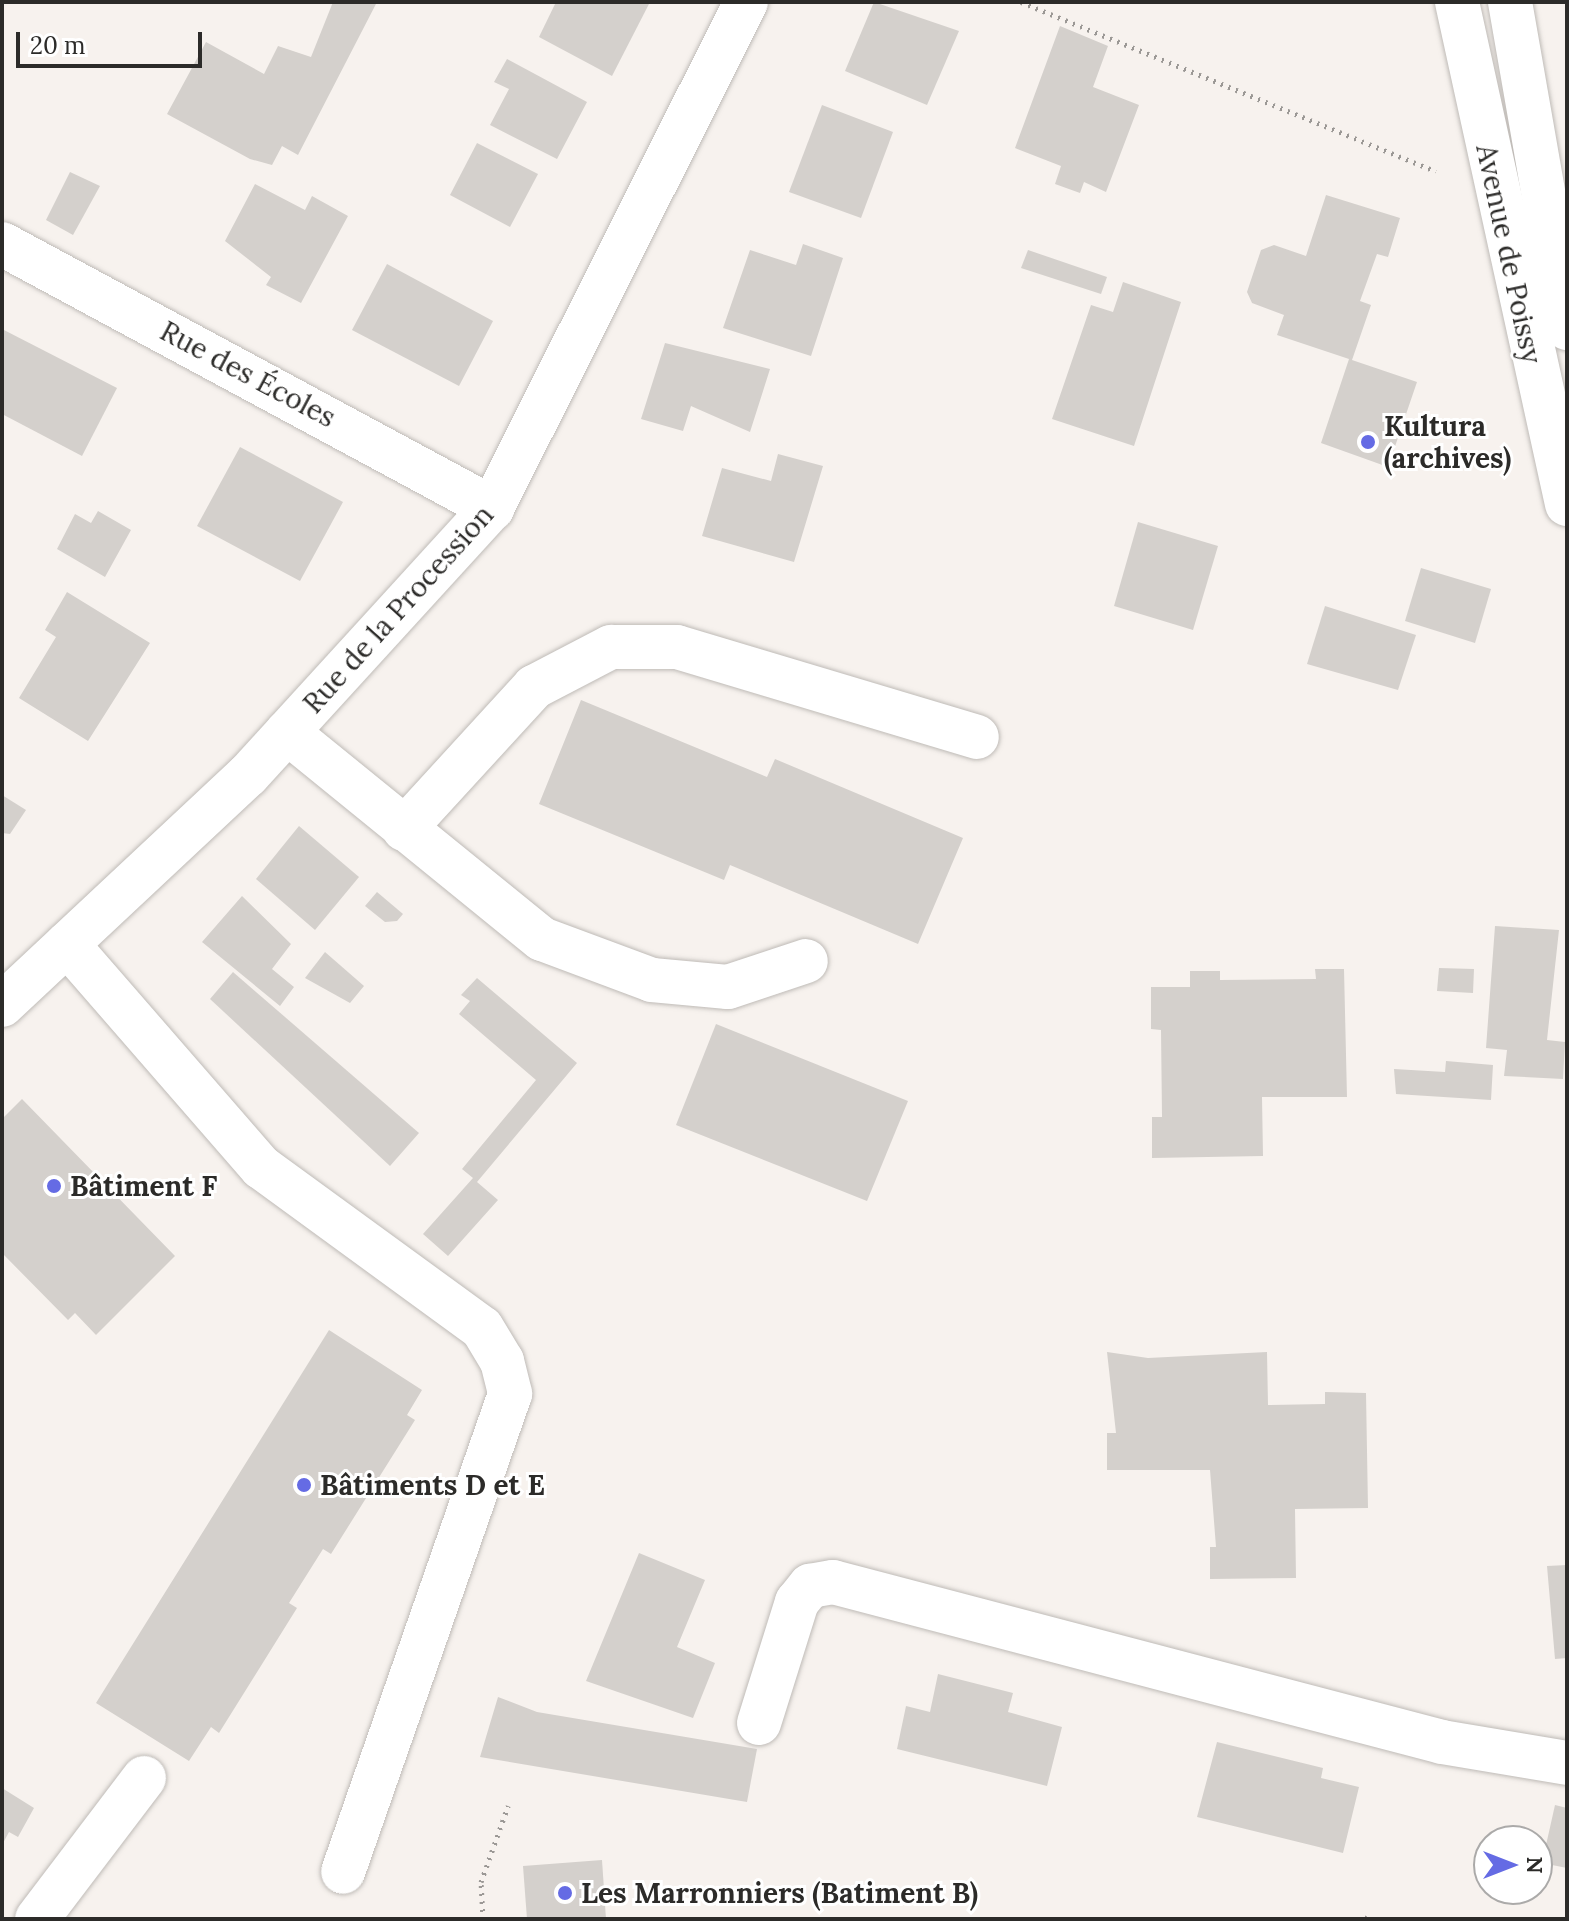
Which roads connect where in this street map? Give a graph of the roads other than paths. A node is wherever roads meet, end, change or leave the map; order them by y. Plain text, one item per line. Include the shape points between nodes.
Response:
1 (746, 2) edge
2 (1457, 2) edge
3 (1510, 2) edge
4 (2, 244) edge
5 (1567, 328) edge
6 (1567, 504) edge
7 (492, 508) junction
8 (287, 732) junction
9 (977, 737) dead end
10 (404, 829) junction
11 (67, 944) junction
12 (806, 961) dead end
13 (2, 1005) edge
14 (759, 1723) dead end
15 (1567, 1763) edge
16 (144, 1778) dead end
17 (343, 1872) dead end
18 (37, 1919) edge

1 - 7 street, Rue de la Procession
2 - 6 street, Avenue de Poissy
3 - 5 street, Avenue de Poissy
4 - 7 street, Rue des Écoles
7 - 8 street, Rue de la Procession
8 - 10 street
8 - 11 street, Rue de la Procession
9 - 10 street via 677,647 611,647 534,687
10 - 12 street via 542,939 652,980 728,987
11 - 13 street, Rue de la Procession
11 - 17 street via 261,1167 482,1328 502,1361 510,1394
14 - 15 street via 797,1602 810,1586 833,1582 1442,1742
16 - 18 street

